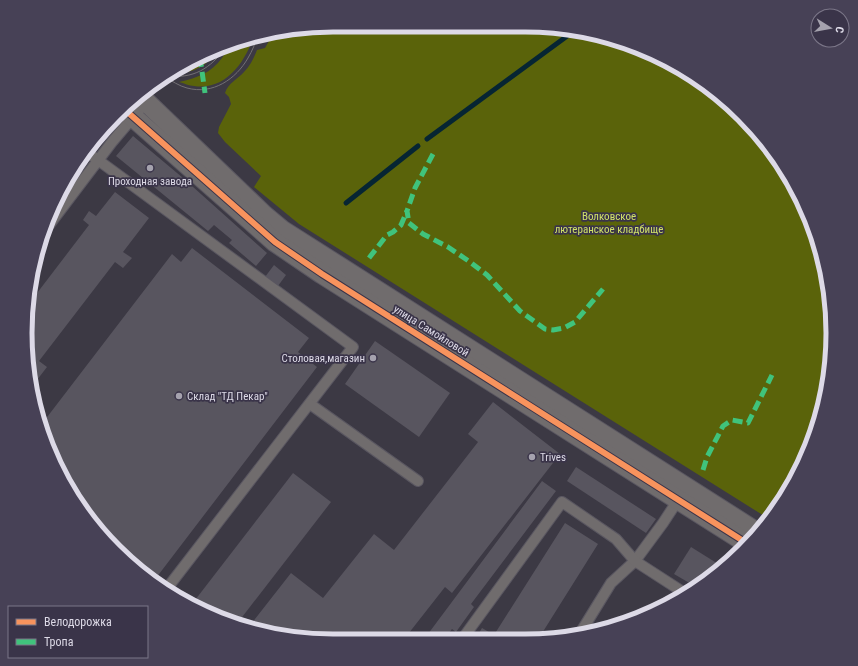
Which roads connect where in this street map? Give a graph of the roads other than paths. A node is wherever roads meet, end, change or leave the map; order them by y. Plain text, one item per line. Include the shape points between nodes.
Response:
1 (143, 99) edge
2 (128, 112) edge
3 (127, 114) edge
4 (91, 155) edge
5 (98, 160) junction
6 (56, 216) edge
7 (310, 404) junction
8 (418, 481) dead end
9 (682, 493) junction
10 (752, 530) edge
11 (743, 540) edge
12 (635, 561) junction
13 (170, 586) edge
14 (681, 591) edge
15 (583, 628) edge
16 (465, 634) edge

1 - 9 street, улица Самойловой via 282,230
2 - 9 street, улица Самойловой via 275,242 322,274
3 - 5 lane
4 - 5 lane
5 - 6 lane
5 - 7 lane via 353,348
7 - 8 lane
7 - 13 lane
9 - 10 street, улица Самойловой
9 - 11 street, улица Самойловой
9 - 12 lane
12 - 14 lane
12 - 15 lane via 612,583
12 - 16 lane via 616,539 562,502

